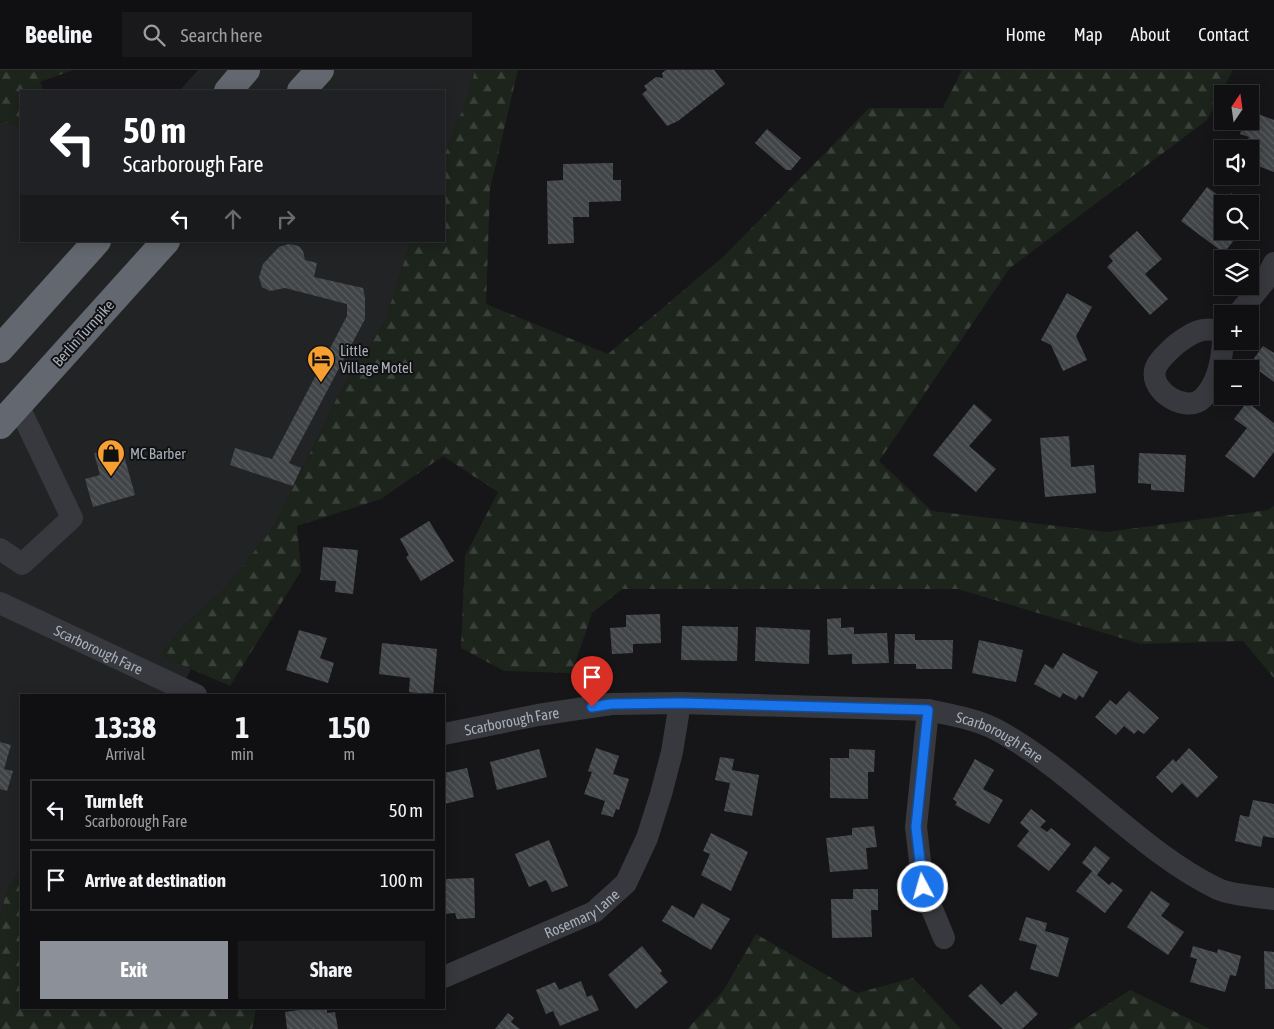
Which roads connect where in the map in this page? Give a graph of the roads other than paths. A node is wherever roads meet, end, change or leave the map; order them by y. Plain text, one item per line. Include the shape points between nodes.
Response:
1 (246, 70) edge
2 (320, 70) edge
3 (229, 90) edge
4 (302, 90) edge
5 (96, 242) edge
6 (165, 242) edge
7 (1274, 263) edge
8 (1245, 305) edge
9 (1214, 330) edge
10 (0, 349) edge
11 (1222, 350) edge
12 (18, 405) junction
13 (0, 425) edge
14 (0, 548) edge
15 (0, 603) edge
16 (194, 694) edge
17 (680, 703) junction
18 (928, 710) junction
19 (445, 734) edge
20 (1274, 899) edge
21 (944, 938) dead end
22 (445, 976) edge

1 - 3 highway
2 - 4 highway
5 - 10 highway
6 - 12 highway, Berlin Turnpike
7 - 8 street via 1265,281
9 - 11 street via 1202,330 1175,344 1155,371 1156,383 1163,393 1177,401 1192,404 1202,399 1214,381
12 - 13 highway, Berlin Turnpike
12 - 14 street via 72,518 22,564
15 - 16 street, Scarborough Fare
17 - 18 street, Scarborough Fare
17 - 19 street, Scarborough Fare via 611,704
17 - 22 street, Rosemary Lane via 661,794 647,838 626,883 594,912
18 - 20 street, Scarborough Fare via 995,729 1024,747 1177,865 1220,890
18 - 21 street via 916,827 923,887

